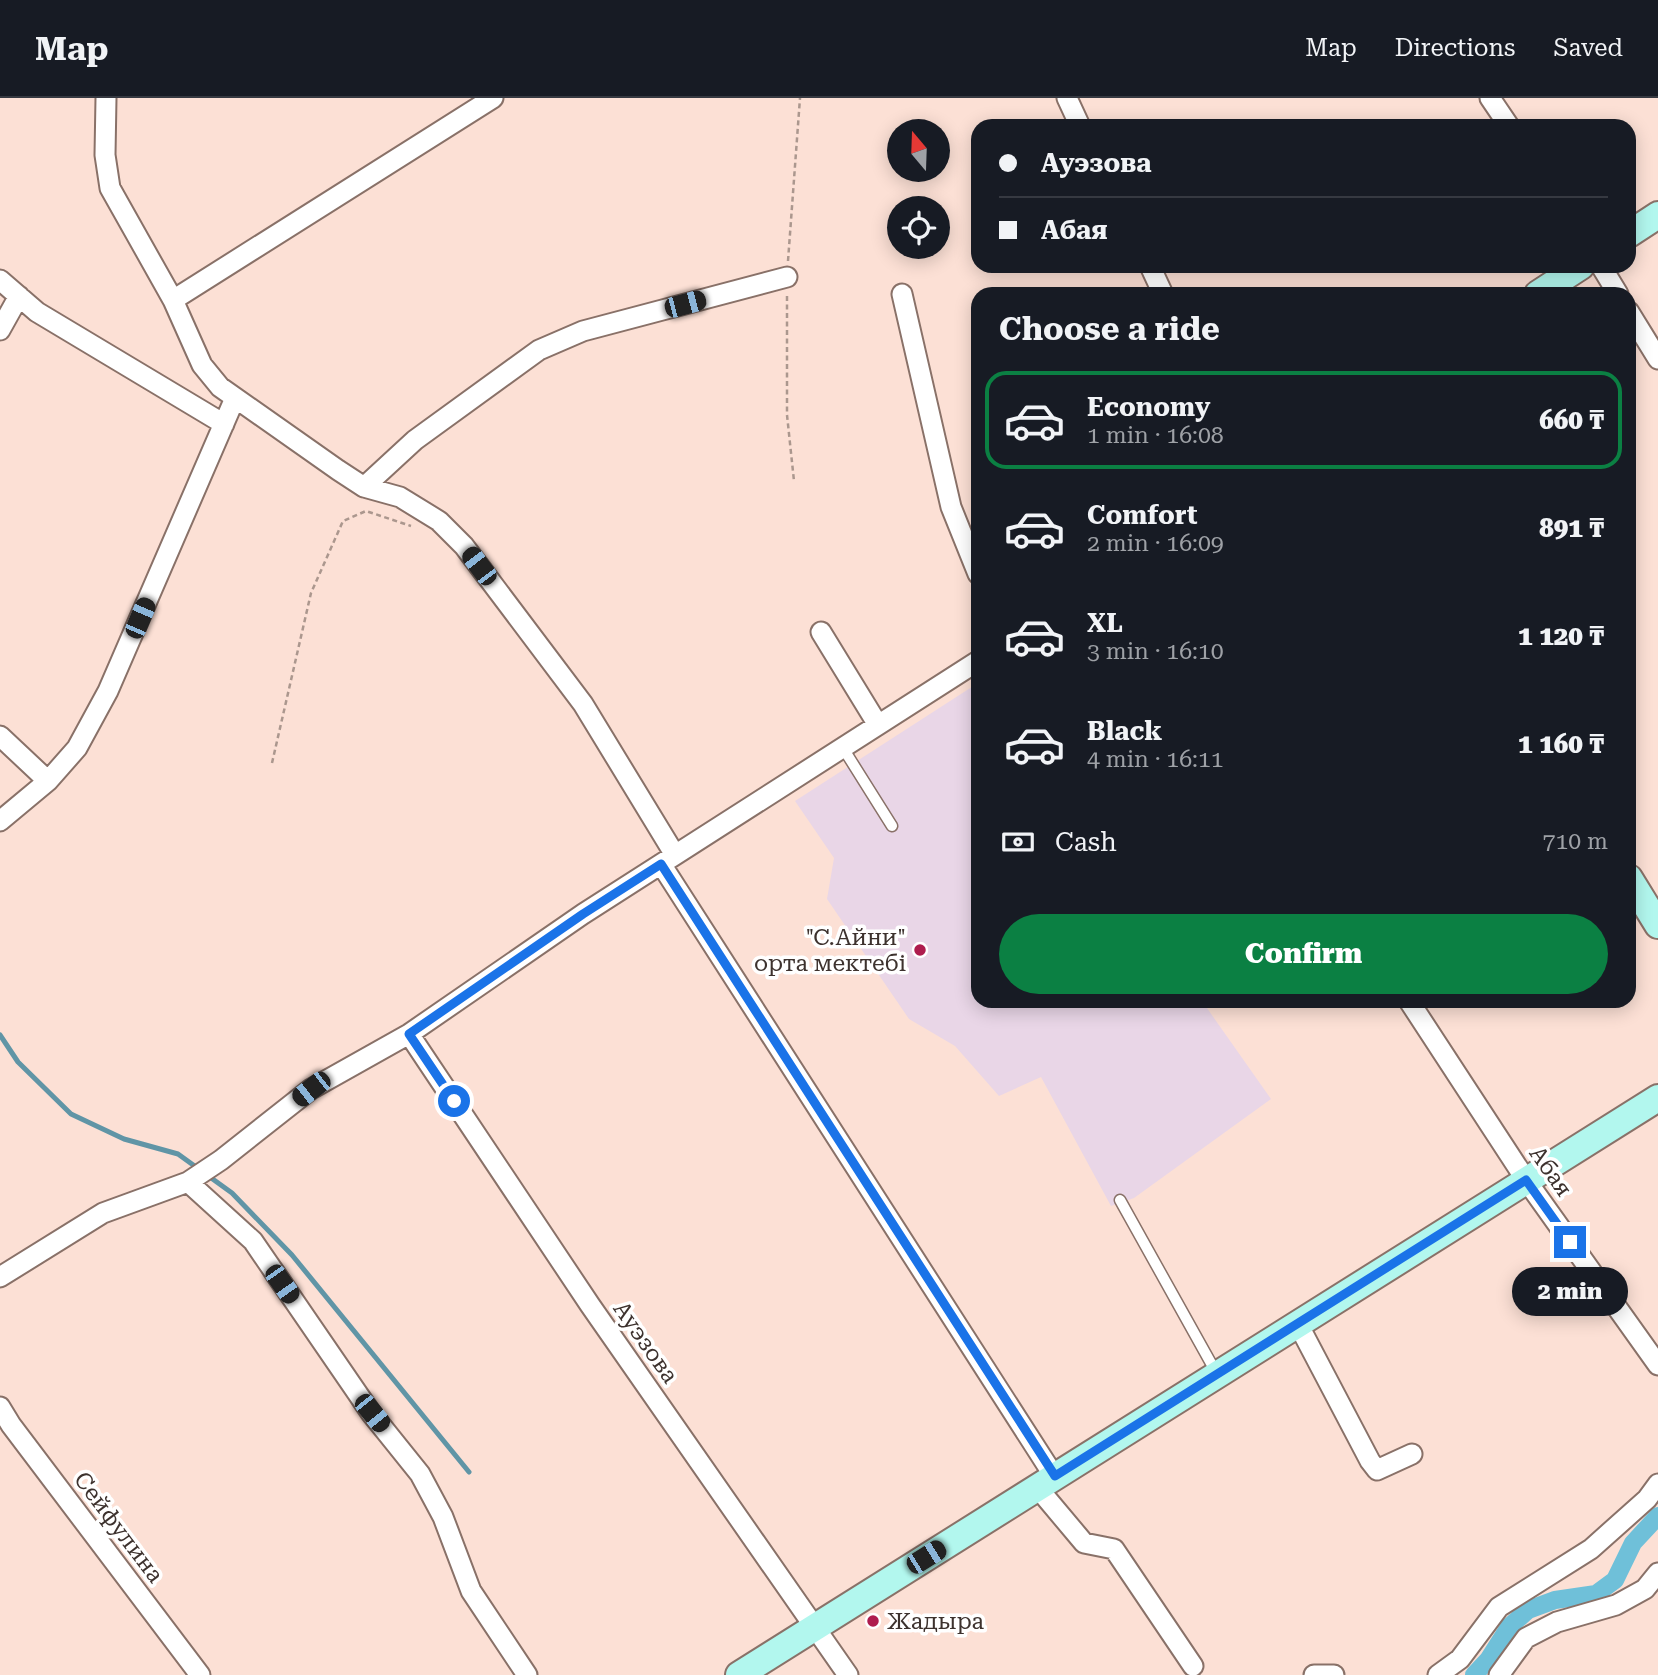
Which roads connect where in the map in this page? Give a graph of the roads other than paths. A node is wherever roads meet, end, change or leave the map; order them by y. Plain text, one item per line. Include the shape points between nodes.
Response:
1 (106, 98) edge
2 (493, 98) edge
3 (1067, 98) edge
4 (1490, 98) edge
5 (1077, 119) edge
6 (1504, 119) edge
7 (1658, 215) edge
8 (1636, 229) edge
9 (1570, 273) edge
10 (786, 277) dead end
11 (0, 280) edge
12 (1549, 287) edge
13 (902, 294) dead end
14 (19, 296) junction
15 (173, 300) junction
16 (1636, 323) edge
17 (0, 330) edge
18 (1658, 359) edge
19 (235, 398) junction
20 (224, 424) junction
21 (364, 488) junction
22 (971, 557) edge
23 (821, 632) dead end
24 (971, 665) edge
25 (878, 725) junction
26 (0, 736) edge
27 (843, 747) junction
28 (48, 781) junction
29 (0, 821) edge
30 (892, 826) dead end
31 (668, 860) junction
32 (1636, 889) edge
33 (1658, 925) edge
34 (1414, 1008) edge
35 (409, 1034) junction
36 (1658, 1098) edge
37 (1526, 1180) junction
38 (188, 1182) junction
39 (1120, 1200) dead end
40 (0, 1277) edge
41 (1298, 1324) junction
42 (1658, 1365) edge
43 (1217, 1374) junction
44 (0, 1407) edge
45 (1412, 1454) dead end
46 (1046, 1482) junction
47 (1658, 1485) edge
48 (1658, 1573) edge
49 (816, 1626) junction
50 (1193, 1666) dead end
51 (200, 1675) edge
52 (527, 1675) edge
53 (739, 1675) edge
54 (848, 1675) edge
55 (1314, 1675) edge
56 (1334, 1675) edge
57 (1438, 1675) edge
58 (1499, 1675) edge

1 - 15 street via 105,155 110,188
2 - 15 street
3 - 5 street
4 - 6 street
7 - 8 main road
9 - 12 main road
10 - 21 street via 583,331 539,350 415,440
11 - 14 street
13 - 22 street via 951,507
14 - 17 street
14 - 20 street via 37,312
15 - 19 street via 202,365 219,387
16 - 18 street
19 - 20 street
19 - 21 street
20 - 28 street via 108,691 77,748
21 - 31 street via 400,497 439,521 464,546 583,704
23 - 25 street
24 - 25 street
25 - 27 street
26 - 28 street
27 - 30 lane
27 - 31 street
28 - 29 street
31 - 35 street
31 - 46 street
32 - 33 main road
34 - 37 street, Абая
35 - 38 street via 311,1089
35 - 49 street, Ауэзова via 582,1294
36 - 37 main road
37 - 41 main road
37 - 42 street, Абая
38 - 40 street via 103,1213
38 - 52 street via 253,1241 420,1474 443,1517 471,1591
39 - 43 lane
41 - 43 main road
41 - 45 street via 1377,1470
43 - 46 main road
44 - 51 street, Сейфулина
46 - 49 main road
46 - 50 street via 1084,1543 1114,1549
47 - 57 street via 1591,1549 1499,1607 1460,1659
48 - 58 street via 1645,1589 1616,1605 1557,1622 1526,1638
49 - 53 main road
49 - 54 street, Ауэзова
55 - 56 street

